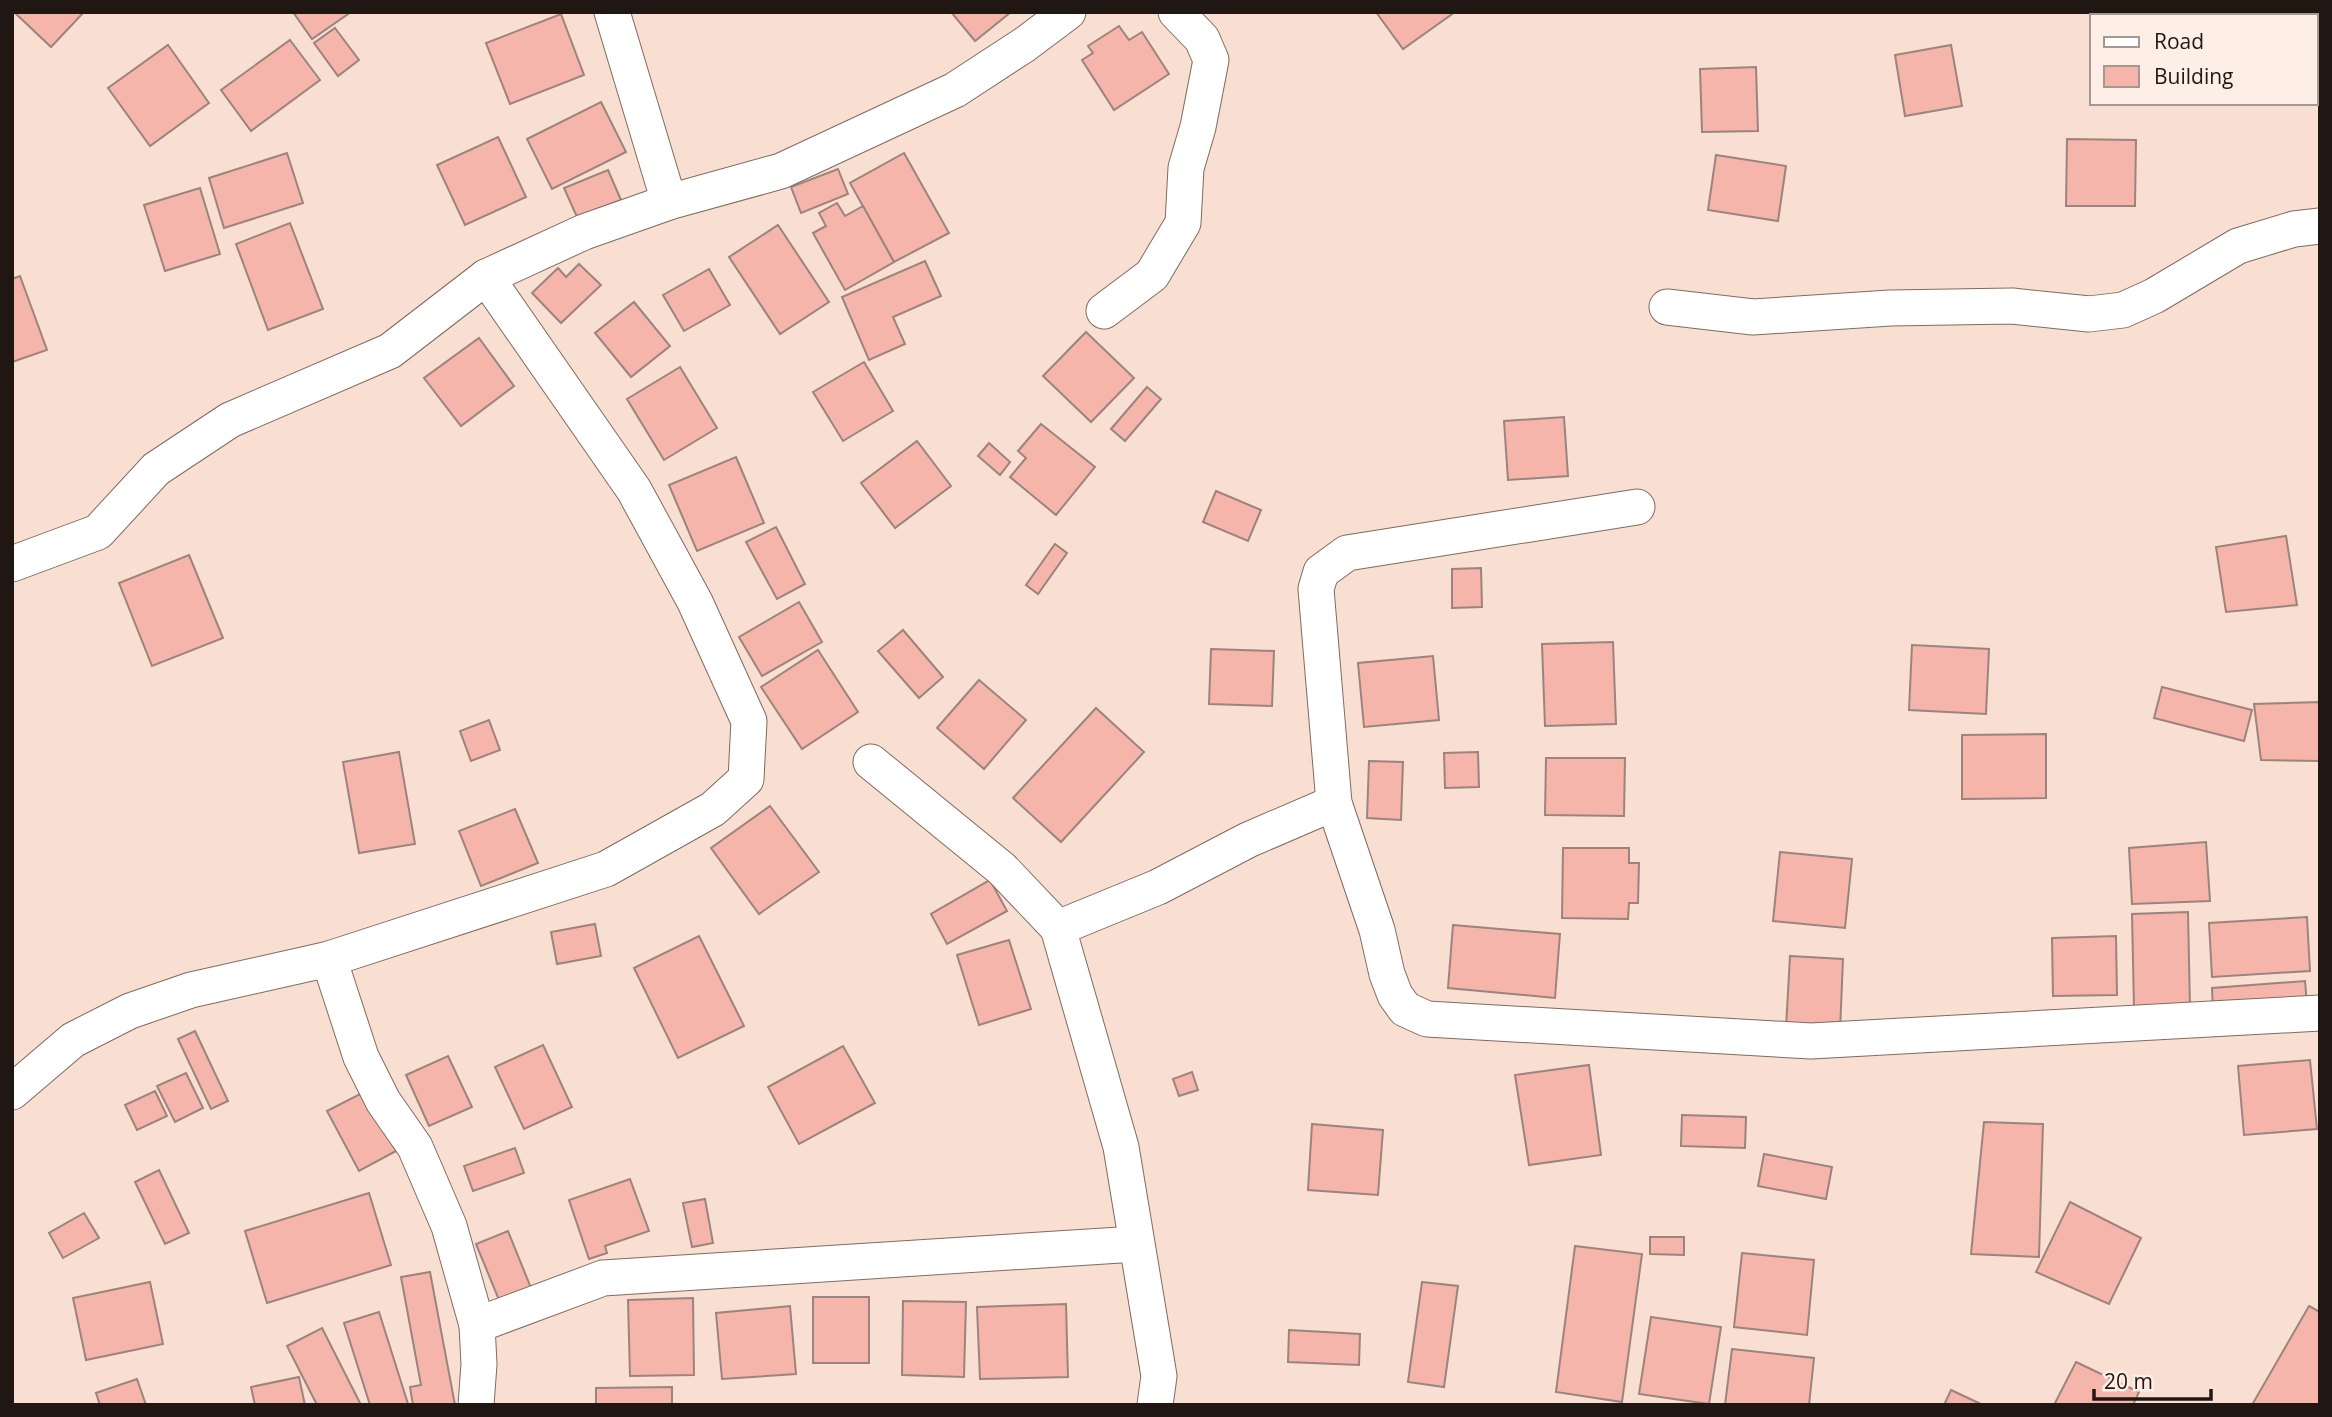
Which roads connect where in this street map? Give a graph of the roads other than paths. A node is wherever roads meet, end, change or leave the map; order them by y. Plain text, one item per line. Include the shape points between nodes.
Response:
1 (611, 12) edge
2 (1068, 12) edge
3 (1176, 12) edge
4 (669, 202) junction
5 (2320, 226) edge
6 (486, 278) junction
7 (1667, 307) dead end
8 (1104, 312) dead end
9 (1637, 507) dead end
10 (12, 564) edge
11 (871, 762) dead end
12 (1334, 803) junction
13 (1058, 928) junction
14 (329, 959) junction
15 (2320, 1013) edge
16 (12, 1092) edge
17 (1136, 1244) junction
18 (477, 1325) junction
19 (476, 1405) edge
20 (1155, 1405) edge

1 - 4 street
2 - 4 street via 955,90 781,171
3 - 8 street via 1202,39 1211,60 1186,168 1183,223 1152,275
4 - 6 street via 584,232
5 - 7 street via 2238,246 2123,310 2089,314 2012,306 1890,308 1753,317
6 - 10 street via 390,351 230,420 156,469 98,532
6 - 14 street via 634,490 695,602 750,721 746,779 713,808 606,869
9 - 12 street via 1348,553 1321,572 1315,589
11 - 13 street via 1002,869
12 - 13 street via 1248,840 1158,887
12 - 15 street via 1395,995 1405,1009 1427,1019 1811,1041
13 - 17 street via 1121,1147
14 - 16 street via 191,990 130,1011 73,1040
14 - 18 street via 361,1057 383,1101 415,1147 449,1226
17 - 18 street via 603,1278
17 - 20 street via 1158,1376
18 - 19 street

